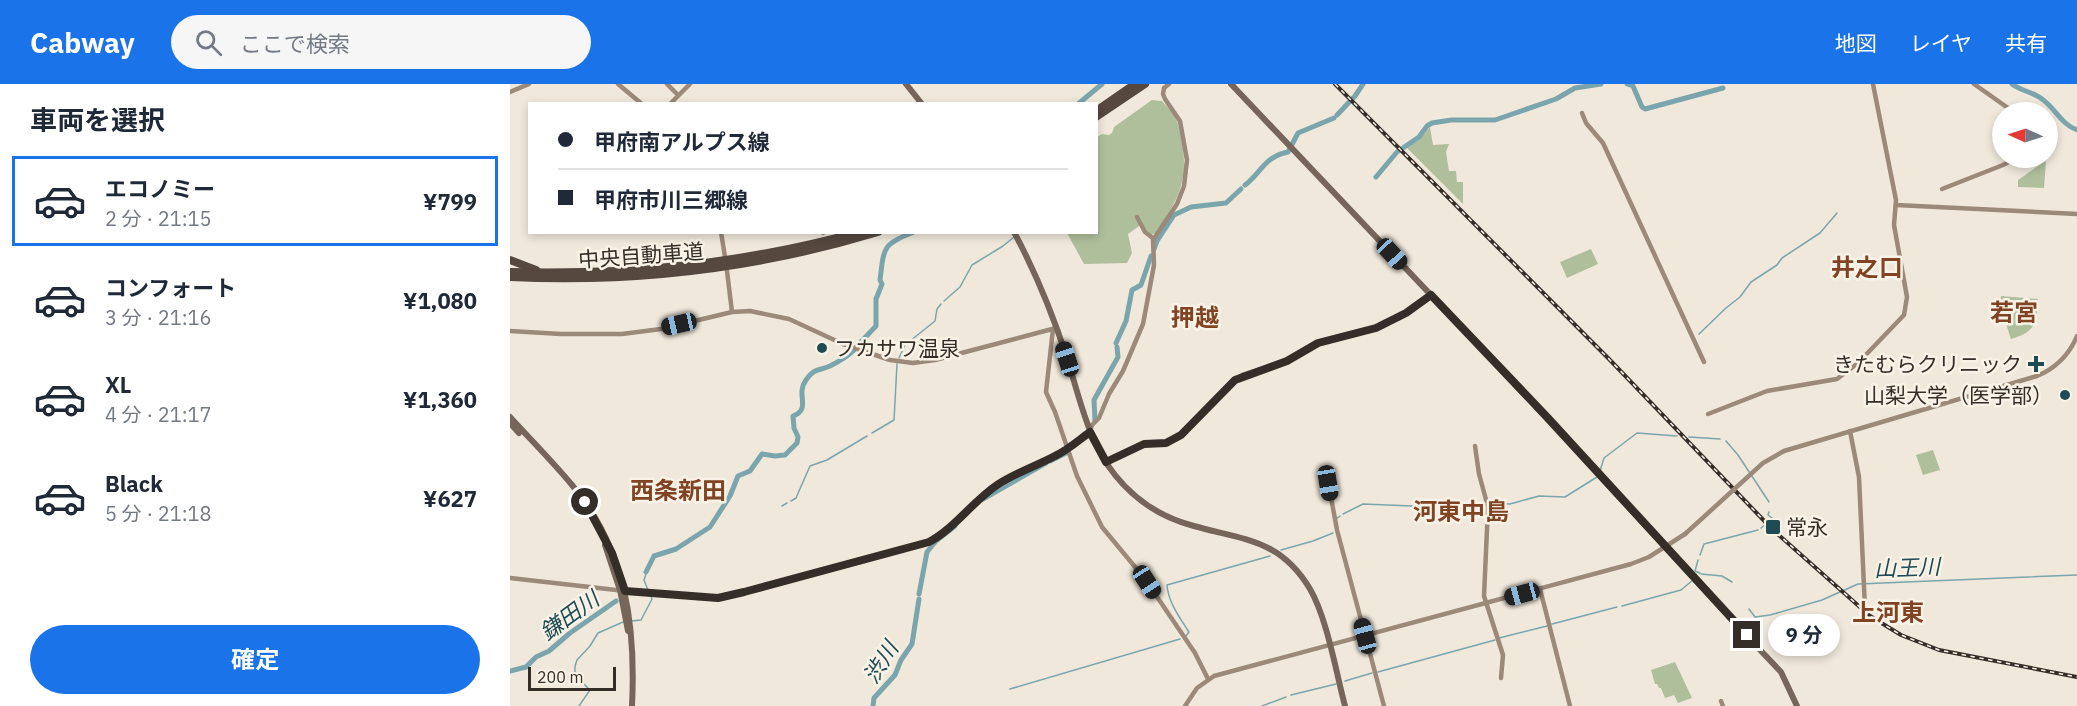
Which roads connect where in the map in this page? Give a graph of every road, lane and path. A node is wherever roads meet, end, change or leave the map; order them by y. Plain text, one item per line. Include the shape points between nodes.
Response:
1 (529, 84) edge
2 (618, 84) edge
3 (668, 84) edge
4 (690, 84) edge
5 (906, 84) edge
6 (1135, 84) edge
7 (1144, 84) edge
8 (1169, 84) edge
9 (1231, 84) edge
10 (1873, 84) edge
11 (1974, 84) edge
12 (510, 92) edge
13 (678, 95) junction
14 (640, 102) edge
15 (672, 102) edge
16 (920, 102) edge
17 (2000, 102) edge
18 (1098, 110) edge
19 (1582, 113) dead end
20 (1098, 116) edge
21 (1995, 168) edge
22 (1942, 189) dead end
23 (1896, 205) junction
24 (2077, 214) edge
25 (1137, 217) dead end
26 (721, 234) edge
27 (852, 234) edge
28 (871, 234) edge
29 (1015, 234) edge
30 (1154, 239) junction
31 (725, 257) dead end
32 (510, 260) edge
33 (727, 271) dead end
34 (510, 272) edge
35 (611, 272) junction
36 (510, 278) edge
37 (1431, 295) junction
38 (732, 312) junction
39 (1055, 328) junction
40 (510, 331) edge
41 (2077, 336) edge
42 (1704, 362) dead end
43 (1708, 414) dead end
44 (510, 417) edge
45 (510, 423) edge
46 (1090, 432) junction
47 (1850, 432) junction
48 (1475, 446) dead end
49 (1067, 449) junction
50 (1106, 462) junction
51 (1326, 470) dead end
52 (1665, 547) junction
53 (510, 578) edge
54 (1540, 589) junction
55 (623, 591) junction
56 (1485, 604) junction
57 (1865, 609) dead end
58 (1365, 636) junction
59 (1329, 646) junction
60 (1204, 670) junction
61 (1501, 678) dead end
62 (1208, 679) junction
63 (1197, 688) junction
64 (630, 706) edge
65 (1185, 706) edge
66 (1345, 706) edge
67 (1383, 706) edge
68 (1570, 706) edge
69 (1797, 706) edge

1 - 12 street
2 - 14 street
3 - 13 street
4 - 13 street
5 - 16 main road
6 - 18 highway
7 - 20 highway
8 - 30 street via 1163,96 1180,121 1187,167 1179,199
9 - 37 main road
10 - 23 street
11 - 17 street
13 - 15 street
19 - 42 street via 1603,142
21 - 22 street
23 - 24 street
23 - 43 street via 1894,225 1907,297 1902,319 1837,379 1767,391
25 - 30 street
26 - 31 street
27 - 35 highway, 中央自動車道 via 760,256
28 - 36 highway, 中央自動車道 via 795,255 716,269 627,277
29 - 39 main road
30 - 46 street via 1154,271 1143,324
32 - 35 highway via 537,270
33 - 38 street
34 - 35 highway, 中央自動車道
37 - 50 street via 1376,328 1318,343 1287,361 1242,375 1177,439 1144,444
37 - 52 main road
38 - 39 street via 778,316 843,344 890,360 913,363
38 - 40 street via 622,334
39 - 46 main road
39 - 49 street via 1045,388
41 - 47 street via 2065,357 2043,373
44 - 55 main road via 585,502 612,553
45 - 55 main road via 561,476 583,506 600,535
46 - 49 street
46 - 50 main road
47 - 52 street, bridge via 1784,451 1763,463 1685,534
47 - 57 street via 1859,477
48 - 56 street via 1488,507
49 - 55 street via 1006,479 981,497 946,532 921,546 726,596
49 - 60 street via 1102,527 1145,579
50 - 59 main road via 1125,487 1158,512 1194,526 1254,540 1289,562 1313,594
51 - 58 street via 1337,530
52 - 54 street via 1631,564
52 - 69 main road via 1781,672
53 - 55 street
54 - 56 street
54 - 68 street
55 - 64 main road via 633,646
56 - 58 street
56 - 61 street via 1503,655
58 - 59 street
58 - 67 street
59 - 62 street
59 - 66 main road
60 - 62 street
60 - 63 street
62 - 63 street
63 - 65 street

